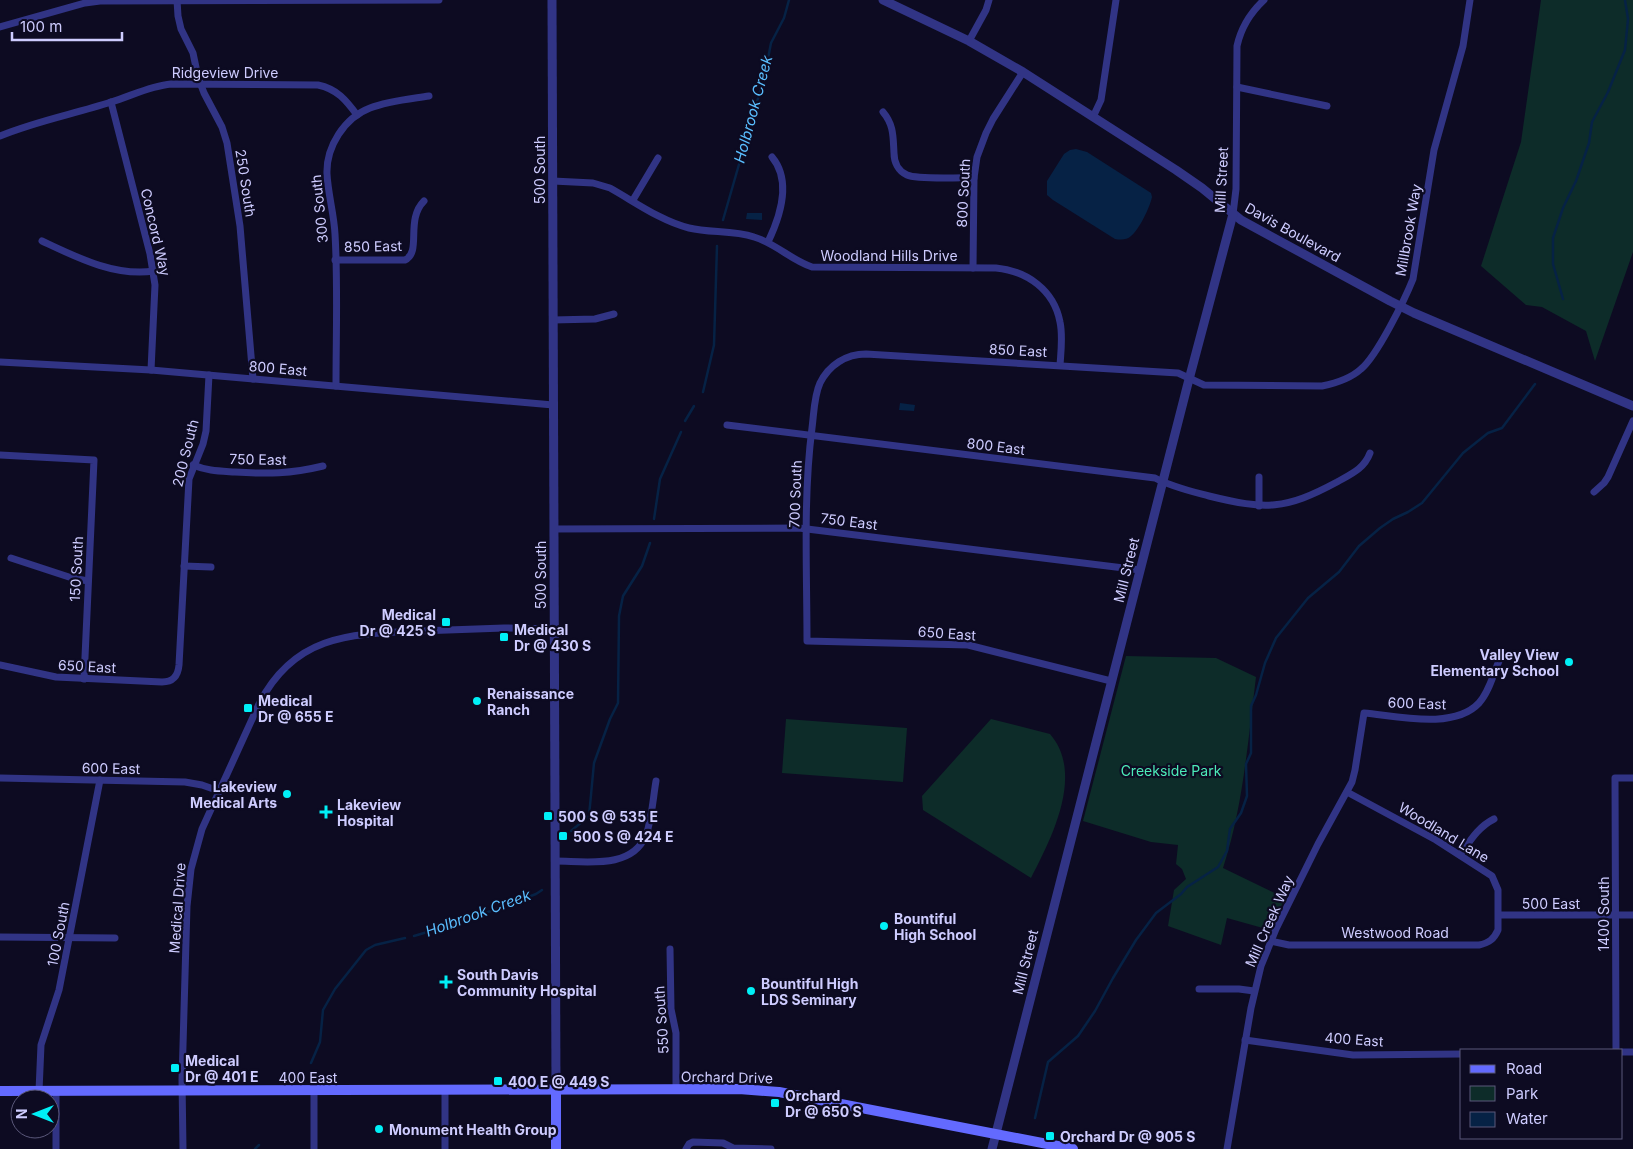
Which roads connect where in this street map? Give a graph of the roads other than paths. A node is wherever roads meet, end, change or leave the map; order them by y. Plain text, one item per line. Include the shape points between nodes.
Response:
1 (177, 0) edge
2 (439, 0) edge
3 (552, 0) edge
4 (883, 0) edge
5 (989, 0) edge
6 (1116, 0) edge
7 (1264, 0) edge
8 (1470, 0) edge
9 (377, 1) edge
10 (0, 27) edge
11 (969, 41) junction
12 (1023, 72) junction
13 (201, 85) junction
14 (1237, 87) junction
15 (429, 96) dead end
16 (111, 102) junction
17 (1327, 106) dead end
18 (883, 112) dead end
19 (357, 115) junction
20 (1093, 117) junction
21 (0, 136) edge
22 (772, 157) dead end
23 (658, 158) dead end
24 (974, 178) junction
25 (553, 181) junction
26 (633, 200) junction
27 (424, 201) dead end
28 (1233, 214) junction
29 (42, 241) dead end
30 (768, 242) junction
31 (335, 260) junction
32 (973, 268) junction
33 (154, 271) junction
34 (1400, 306) junction
35 (614, 314) dead end
36 (553, 320) junction
37 (844, 359) joint
38 (0, 362) edge
39 (1060, 365) junction
40 (151, 370) junction
41 (209, 375) junction
42 (253, 379) junction
43 (1190, 379) junction
44 (336, 386) junction
45 (553, 406) junction
46 (1633, 406) edge
47 (1633, 420) edge
48 (727, 425) dead end
49 (811, 435) junction
50 (1370, 453) dead end
51 (0, 455) edge
52 (193, 465) junction
53 (323, 466) dead end
54 (1259, 478) dead end
55 (1163, 482) junction
56 (1594, 492) dead end
57 (1259, 506) junction
58 (554, 529) junction
59 (806, 529) junction
60 (11, 558) dead end
61 (184, 566) junction
62 (211, 567) dead end
63 (1140, 570) junction
64 (88, 581) junction
65 (554, 628) junction
66 (807, 641) joint
67 (1498, 661) dead end
68 (0, 665) edge
69 (84, 679) junction
70 (174, 679) joint
71 (1111, 681) junction
72 (1364, 713) joint
73 (0, 778) edge
74 (1633, 778) edge
75 (100, 780) junction
76 (656, 781) dead end
77 (219, 791) junction
78 (1347, 792) junction
79 (1494, 819) dead end
80 (1460, 855) junction
81 (555, 861) junction
82 (1498, 915) junction
83 (1616, 915) junction
84 (1633, 915) edge
85 (0, 937) edge
86 (70, 938) junction
87 (115, 938) dead end
88 (1270, 942) junction
89 (670, 949) dead end
90 (1199, 989) dead end
91 (1254, 991) junction
92 (1245, 1040) junction
93 (1616, 1049) edge
94 (1460, 1054) edge
95 (39, 1089) edge
96 (314, 1090) junction
97 (445, 1090) junction
98 (556, 1090) junction
99 (676, 1090) junction
100 (60, 1091) edge
101 (182, 1091) junction
102 (995, 1134) junction
103 (183, 1149) edge
104 (314, 1149) edge
105 (445, 1149) edge
106 (556, 1149) edge
107 (686, 1149) edge
108 (771, 1149) edge
109 (992, 1149) edge
110 (1073, 1149) edge
111 (1227, 1149) edge

1 - 9 street
1 - 10 street via 92,1
1 - 13 street, 250 South via 179,22 193,52
2 - 9 street
3 - 25 street, 500 South
4 - 11 street, Davis Boulevard
5 - 11 street
6 - 20 street via 1101,100
7 - 14 street, Mill Street via 1248,18 1239,38
8 - 34 street, Millbrook Way via 1463,46 1434,150 1415,270
11 - 12 street, Davis Boulevard
12 - 20 street, Davis Boulevard
12 - 24 street, 800 South via 986,132
13 - 16 street, Ridgeview Drive via 165,85
13 - 19 street, Ridgeview Drive via 318,85 338,93
13 - 42 street, 250 South via 227,143 240,226
14 - 17 street
14 - 28 street, Mill Street
15 - 19 street, 300 South via 377,106
16 - 21 street, Ridgeview Drive
16 - 33 street, Concord Way
18 - 24 street via 892,127 896,165 904,174
19 - 31 street, 300 South via 336,137 328,158
20 - 28 street, Davis Boulevard via 1189,178
22 - 30 street via 780,171 781,204
23 - 26 street
24 - 32 street, 800 South
25 - 26 street, Woodland Hills Drive via 599,184
25 - 36 street, 500 South
26 - 30 street, Woodland Hills Drive via 688,228 744,234
27 - 31 street, 850 East via 416,213 413,251 409,258
28 - 34 street, Davis Boulevard
28 - 43 street, Mill Street
29 - 33 street via 105,267 132,273
30 - 32 street, Woodland Hills Drive via 799,262 819,268
31 - 44 street, 300 South
32 - 39 street, Woodland Hills Drive via 1005,269 1021,274 1047,293 1061,324
33 - 40 street, Concord Way
34 - 43 street, Millbrook Way via 1366,364 1349,378 1336,383 1315,386 1204,385
34 - 46 street, Davis Boulevard
35 - 36 street via 595,319
36 - 45 street, 500 South
37 - 39 street, 850 East via 866,354
37 - 49 street, 700 South via 831,368 821,382
38 - 40 street, 800 East
39 - 43 street, 850 East via 1178,373
40 - 41 street, 800 East
41 - 42 street, 800 East
41 - 52 street, 200 South via 206,431
42 - 44 street, 800 East
43 - 55 street, Mill Street
44 - 45 street, 800 East
45 - 58 street, 500 South
47 - 56 street via 1608,477
48 - 49 street, 800 East
49 - 55 street, 800 East via 1155,478
49 - 59 street, 700 South
50 - 57 street, 800 East via 1363,467 1312,495 1279,505
51 - 64 street, 150 South via 94,460
52 - 53 street, 750 East via 210,470 273,474
52 - 61 street, 200 South via 189,479
54 - 57 street
55 - 57 street, 800 East
55 - 63 street, Mill Street
58 - 59 street, 750 East
58 - 65 street, 500 South
59 - 63 street, 750 East
59 - 66 street, 700 South
60 - 64 street
61 - 62 street
61 - 70 street, 200 South via 179,665
63 - 71 street, Mill Street
64 - 69 street, 150 South
65 - 77 street, Medical Drive via 365,634 317,646 290,664 269,687
65 - 81 street, 500 South
66 - 71 street, 650 East via 968,645
67 - 72 street, 600 East via 1480,702 1462,715 1429,719
68 - 69 street, 650 East via 56,677
69 - 70 street, 650 East via 162,682
71 - 102 street, Mill Street
72 - 78 street, Mill Creek Way via 1354,776
73 - 75 street, 600 East
74 - 83 street, 1400 South via 1616,778
75 - 77 street, 600 East via 185,782
75 - 86 street, 100 South
76 - 81 street via 648,830 636,850 614,861
77 - 101 street, Medical Drive via 198,840 189,878
78 - 80 street, Woodland Lane
78 - 88 street, Mill Creek Way
79 - 80 street via 1478,830
80 - 82 street, Woodland Lane via 1494,879 1498,890
81 - 98 street, 500 South
82 - 83 street, 500 East
82 - 88 street, Westwood Road via 1496,936 1479,945 1289,945
83 - 84 street, 500 East
83 - 93 street, 1400 South
85 - 86 street
86 - 87 street
86 - 95 street, 100 South via 58,996 41,1045
88 - 91 street, Mill Creek Way
89 - 99 street, 550 South via 670,1008 676,1030
90 - 91 street
91 - 92 street, Mill Creek Way
92 - 94 street, 400 East via 1353,1055
92 - 111 street, Mill Creek Way
96 - 97 main road, 400 East
96 - 101 main road, 400 East
96 - 104 street
97 - 98 main road, 400 East
97 - 105 street
98 - 99 main road, Orchard Drive
98 - 106 main road, 500 South
99 - 102 main road, Orchard Drive via 779,1092
100 - 101 main road, 400 East
101 - 103 street
102 - 109 street, Mill Street
102 - 110 main road, Orchard Drive
107 - 108 street via 693,1142

